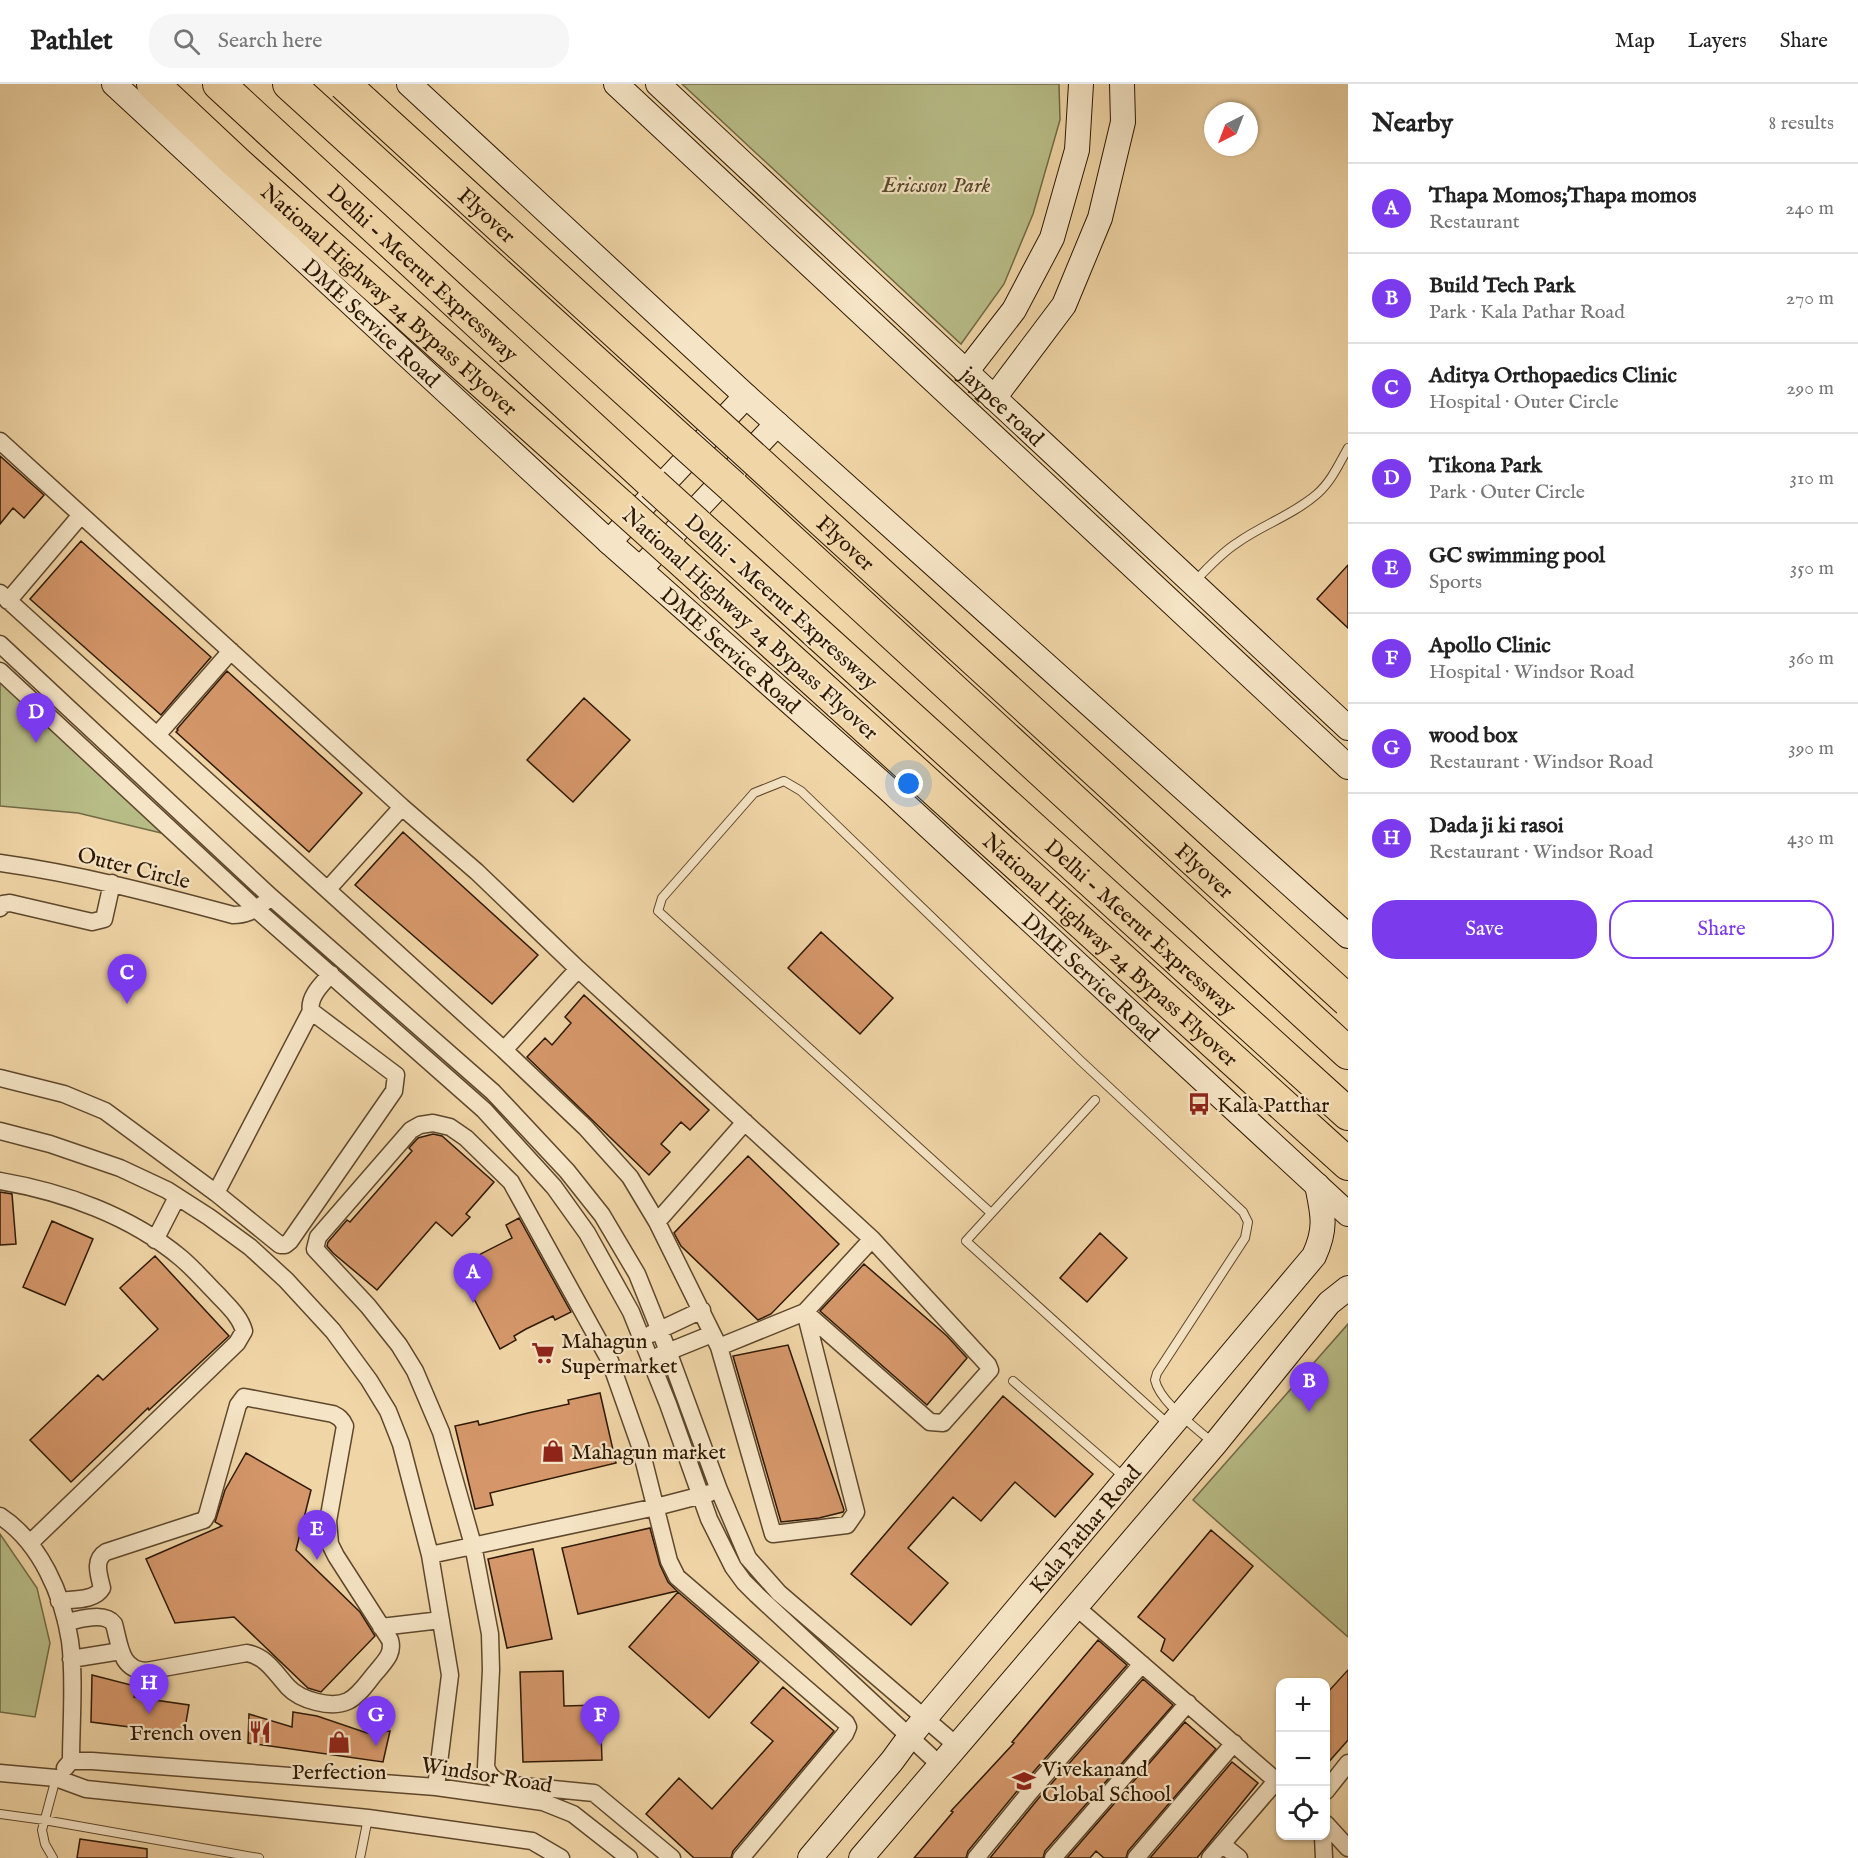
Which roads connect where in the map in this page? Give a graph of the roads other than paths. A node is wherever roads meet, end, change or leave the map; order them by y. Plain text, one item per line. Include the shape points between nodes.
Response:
1 (114, 84) edge
2 (153, 84) edge
3 (219, 84) edge
4 (289, 84) edge
5 (344, 84) edge
6 (409, 84) edge
7 (658, 84) edge
8 (1081, 84) edge
9 (1122, 84) edge
10 (629, 88) edge
11 (966, 372) junction
12 (746, 396) junction
13 (994, 398) junction
14 (777, 424) junction
15 (0, 441) edge
16 (1348, 448) edge
17 (81, 515) junction
18 (609, 542) junction
19 (640, 569) junction
20 (1193, 584) junction
21 (4, 597) edge
22 (0, 644) edge
23 (231, 651) junction
24 (0, 671) edge
25 (50, 690) junction
26 (36, 705) junction
27 (1348, 728) edge
28 (158, 734) junction
29 (1347, 762) edge
30 (402, 807) junction
31 (0, 862) edge
32 (112, 883) junction
33 (328, 889) junction
34 (271, 897) junction
35 (0, 908) edge
36 (256, 909) junction
37 (1348, 936) edge
38 (578, 969) junction
39 (331, 974) junction
40 (1348, 1001) edge
41 (310, 1011) junction
42 (504, 1050) junction
43 (1348, 1053) edge
44 (0, 1078) edge
45 (1095, 1100) dead end
46 (1348, 1114) edge
47 (745, 1122) junction
48 (0, 1131) edge
49 (1348, 1164) edge
50 (0, 1181) edge
51 (1317, 1185) junction
52 (216, 1193) junction
53 (177, 1197) junction
54 (992, 1213) junction
55 (1348, 1214) edge
56 (657, 1222) junction
57 (155, 1239) junction
58 (872, 1239) junction
59 (1348, 1288) edge
60 (702, 1310) junction
61 (805, 1312) junction
62 (660, 1330) junction
63 (642, 1338) junction
64 (715, 1341) junction
65 (668, 1351) junction
66 (651, 1359) junction
67 (1013, 1381) dead end
68 (1176, 1421) junction
69 (1215, 1444) junction
70 (1126, 1479) junction
71 (719, 1490) junction
72 (700, 1497) junction
73 (656, 1507) junction
74 (0, 1516) edge
75 (30, 1543) junction
76 (473, 1545) junction
77 (430, 1555) junction
78 (59, 1601) junction
79 (1076, 1606) junction
80 (441, 1620) junction
81 (66, 1622) junction
82 (381, 1627) junction
83 (122, 1651) junction
84 (71, 1659) junction
85 (1142, 1664) junction
86 (1188, 1703) junction
87 (918, 1726) junction
88 (1234, 1743) junction
89 (956, 1745) junction
90 (71, 1761) junction
91 (1348, 1763) edge
92 (940, 1765) junction
93 (0, 1773) edge
94 (56, 1778) junction
95 (1276, 1779) edge
96 (1276, 1785) edge
97 (1330, 1786) edge
98 (436, 1787) junction
99 (0, 1814) edge
100 (368, 1818) junction
101 (44, 1820) junction
102 (1330, 1828) edge
103 (1323, 1840) edge
104 (1222, 1844) junction
105 (1348, 1848) edge
106 (225, 1855) edge
107 (53, 1858) edge
108 (259, 1858) edge
109 (360, 1858) edge
110 (561, 1858) edge
111 (629, 1858) edge
112 (672, 1858) edge
113 (741, 1858) edge
114 (810, 1858) edge
115 (861, 1858) edge
116 (976, 1858) edge
117 (1053, 1858) edge
118 (1136, 1858) edge
119 (1210, 1858) edge
120 (1239, 1858) edge
121 (1324, 1858) edge

1 - 18 street, DME Service Road
2 - 49 highway, National Highway 24 Bypass Flyover, bridge
3 - 46 highway, Delhi - Meerut Expressway, bridge
4 - 43 highway, Delhi - Meerut Expressway, bridge
5 - 40 highway, Flyover, bridge
6 - 12 street
7 - 11 street, jaypee road
8 - 11 street via 1077,150 1052,238 1014,310
9 - 13 street via 1123,122 1100,218 1064,305
10 - 29 street
11 - 13 street, jaypee road
12 - 14 street
12 - 18 street
13 - 20 street, jaypee road
14 - 19 street
14 - 37 street
15 - 17 street
16 - 20 lane via 1318,493 1238,542
17 - 21 street
17 - 23 street
18 - 19 street, DME Service Road
19 - 51 street, DME Service Road via 886,787
20 - 27 street, jaypee road
21 - 28 street
22 - 25 street
23 - 28 street
23 - 30 street
24 - 26 street
25 - 26 street
25 - 34 street
26 - 36 street
28 - 33 street
30 - 33 street
30 - 38 street
31 - 32 street, Outer Circle
32 - 35 street via 104,919 99,921 10,903
32 - 36 street, Outer Circle via 232,915
33 - 42 street
34 - 36 street
34 - 62 street via 493,1092 561,1164 616,1237
36 - 39 street
38 - 42 street
38 - 47 street
39 - 41 street via 315,993
39 - 63 street via 484,1110 554,1187 614,1278
41 - 52 street
41 - 52 street via 396,1075 394,1091 285,1245 280,1245
42 - 56 street via 585,1127 630,1177
44 - 52 street via 64,1094 105,1111
45 - 54 lane
47 - 56 street
47 - 58 street
48 - 53 street via 120,1168
50 - 57 street via 73,1199
51 - 55 street, DME Service Road
51 - 68 street, Kala Pathar Road via 1323,1212 1322,1239 1314,1256
53 - 57 street
53 - 77 street via 250,1247 279,1274 333,1331 369,1380 401,1444
54 - 68 lane via 966,1240
54 - 68 lane via 658,911 662,898 754,793 784,781 801,791 1243,1212 1248,1222 1245,1238 1157,1373 1155,1380 1160,1393
56 - 60 street
57 - 75 street via 195,1270 238,1318 244,1331 242,1338
58 - 61 street
58 - 61 street via 990,1370 943,1423 930,1422
59 - 69 street, Kala Pathar Road via 1329,1303
60 - 62 street
60 - 64 street
61 - 64 street
61 - 64 street via 856,1512 847,1526 773,1534
62 - 63 street
62 - 65 street
63 - 66 street
64 - 65 street
65 - 66 street
65 - 71 street
66 - 72 street
67 - 70 lane
68 - 69 lane
68 - 70 street, Kala Pathar Road
69 - 79 street, Kala Pathar Road
70 - 87 street, Kala Pathar Road
71 - 72 street
71 - 87 street via 748,1558 779,1593
72 - 73 street
72 - 87 street via 744,1582
73 - 76 street
73 - 76 street via 640,1446 610,1361 511,1182 450,1127 420,1125 411,1130 318,1237 315,1249 379,1318 415,1371 441,1432
73 - 113 street via 669,1561 677,1577 848,1727
74 - 75 street
75 - 78 street
76 - 77 street
76 - 112 street via 491,1652 486,1767 489,1776 503,1784 594,1793
77 - 80 street
78 - 81 street
78 - 82 street via 100,1592 98,1562 106,1552 204,1520 238,1405 249,1396 333,1414 343,1420 328,1533 336,1556
79 - 85 street
79 - 89 street, Kala Pathar Road
80 - 82 street
80 - 98 street via 450,1674
81 - 83 street via 101,1617 111,1620
81 - 84 street
82 - 83 street via 390,1640 390,1653 346,1702 319,1702 298,1696 256,1655 247,1653 137,1671 129,1666
83 - 84 street
84 - 90 street
85 - 86 street
85 - 116 street
86 - 88 street
86 - 117 street
87 - 89 street
87 - 92 street
87 - 114 street, Kala Pathar Road
88 - 95 street
88 - 118 street
89 - 92 street, Kala Pathar Road
90 - 94 street
90 - 98 street, Windsor Road
91 - 97 street
92 - 115 street, Kala Pathar Road
93 - 94 street
94 - 100 street via 86,1789
94 - 101 lane
96 - 104 street
98 - 111 street, Windsor Road via 543,1802 573,1814
99 - 101 lane
100 - 109 lane
100 - 110 street via 532,1841
101 - 106 lane
101 - 107 lane via 42,1835
102 - 105 street
103 - 121 street
104 - 119 street
104 - 120 street
106 - 108 lane

